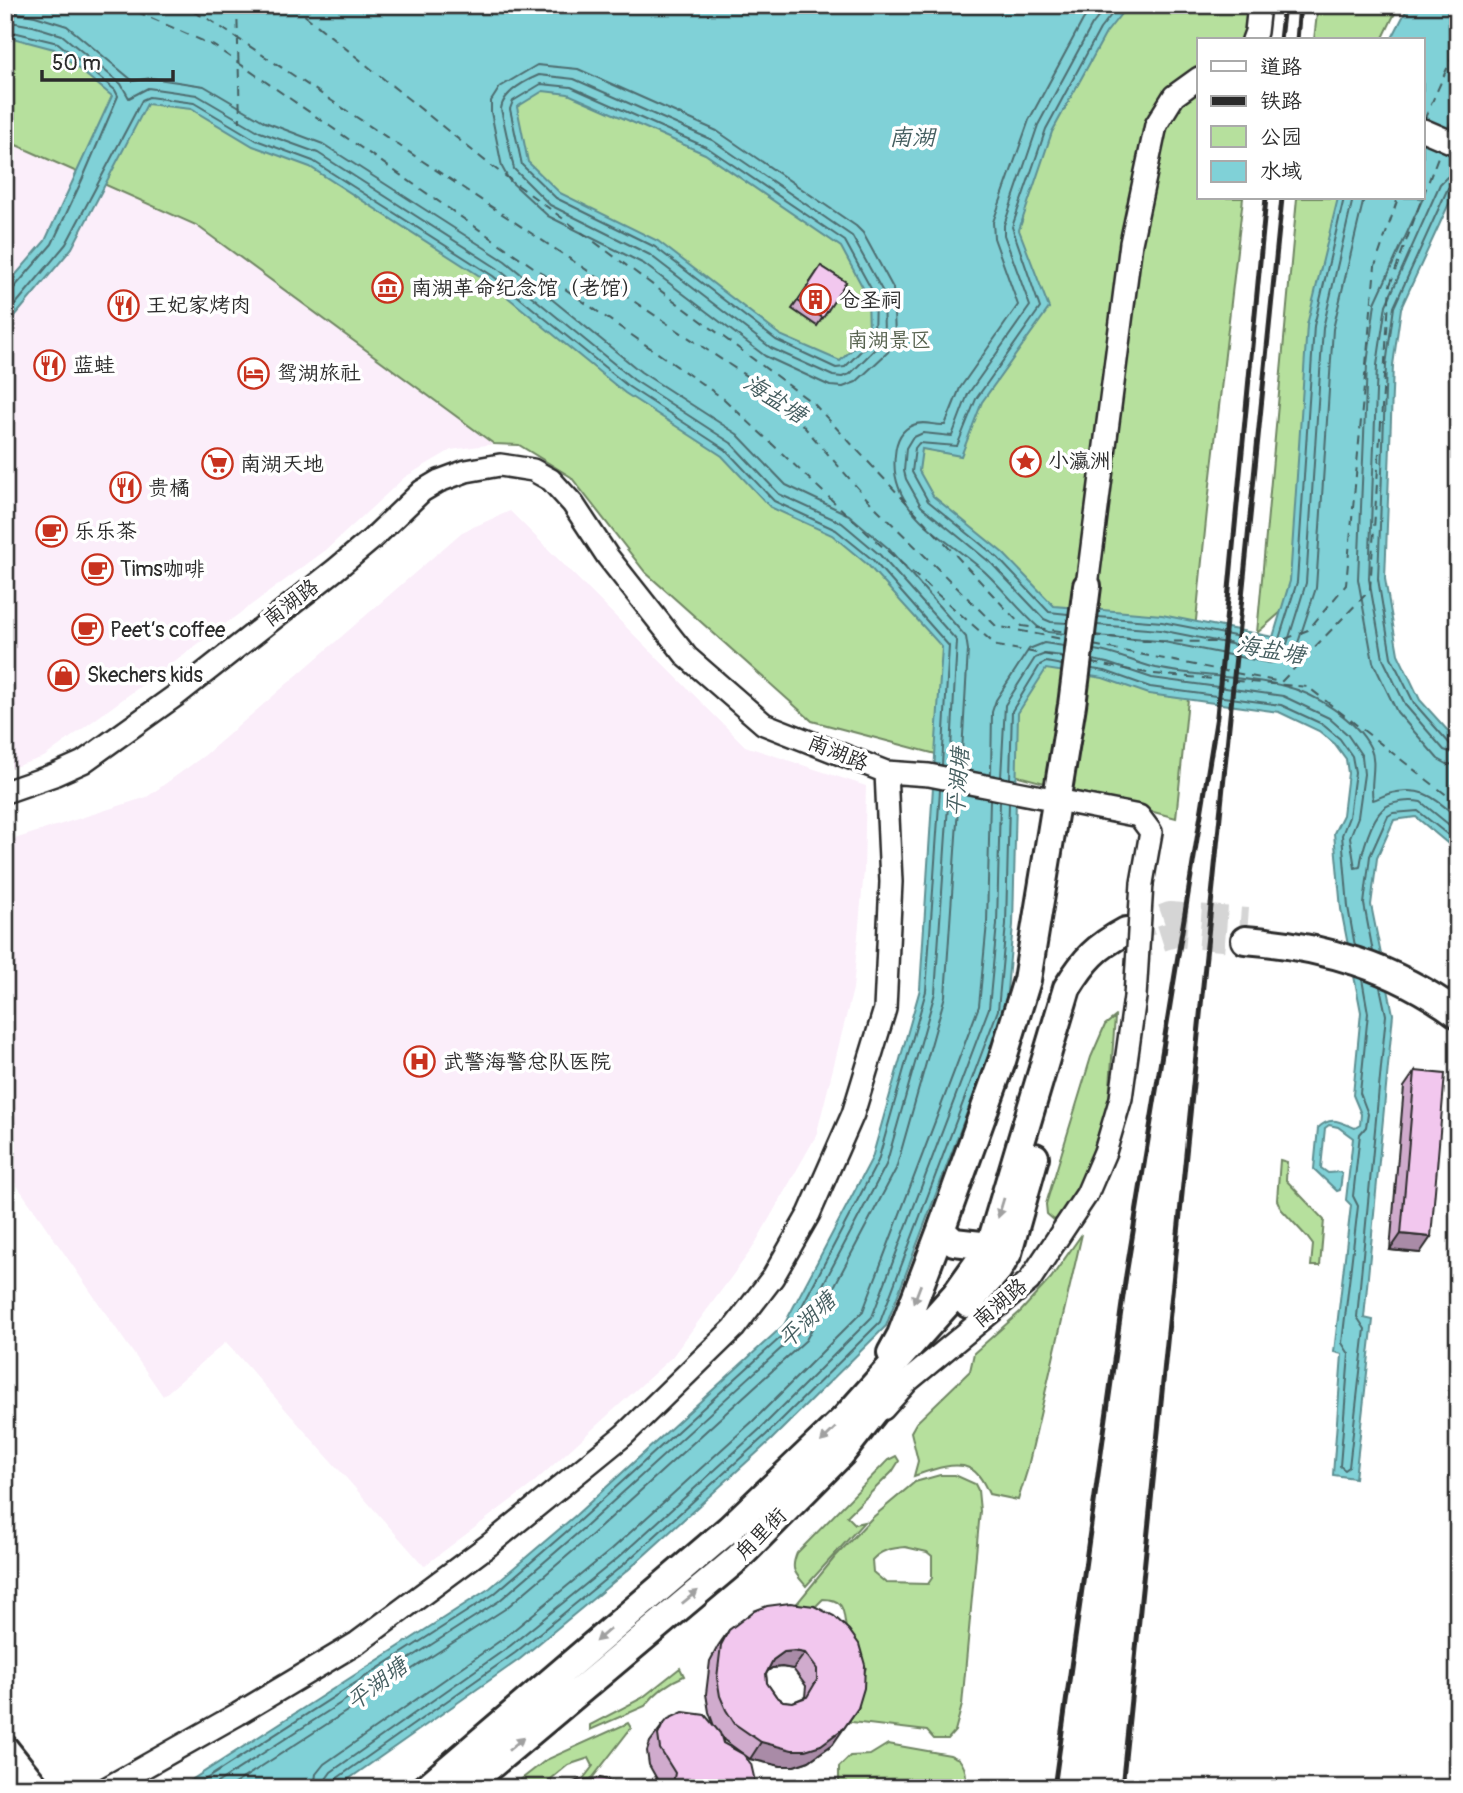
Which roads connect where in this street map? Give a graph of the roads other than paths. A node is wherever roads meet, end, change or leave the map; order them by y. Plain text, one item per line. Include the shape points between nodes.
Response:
1 (1259, 5) edge
2 (1254, 38) edge
3 (1197, 79) edge
4 (1424, 130) edge
5 (1458, 145) edge
6 (1087, 586) joint
7 (886, 772) junction
8 (5, 792) edge
9 (1056, 799) junction
10 (1125, 940) tunnel mouth
11 (1458, 997) edge
12 (1458, 1014) edge
13 (941, 1230) junction
14 (1003, 1246) junction
15 (1039, 1266) junction
16 (874, 1385) junction
17 (841, 1454) junction
18 (5, 1749) edge
19 (36, 1788) edge
20 (107, 1788) edge
21 (426, 1788) edge
22 (464, 1788) edge

1 - 2 street
3 - 6 street via 1174,96 1156,125 1132,243
4 - 5 street
6 - 9 main road
7 - 8 street, 南湖路 via 764,724 746,710 687,657 551,480 533,470 500,465 466,471 422,491 335,570 144,718 83,762
7 - 9 street, 南湖路 via 929,775
7 - 20 street via 891,882 885,1009 853,1114 809,1214 773,1278 734,1328 624,1435 489,1545 357,1643
9 - 13 main road via 1027,980
9 - 15 street, 南湖路, bridge via 1139,816 1151,832 1121,1098 1087,1194
10 - 14 main road via 1102,964 1077,1004
11 - 12 main road via 1436,981 1350,943 1316,933 1246,930 1359,962 1399,978
13 - 14 main road via 954,1242
13 -> 16 main road via 901,1335
14 - 15 street
14 - 16 main road
14 - 17 main road, 甪里街 via 998,1270 907,1369
15 - 17 street, 南湖路 via 1029,1281 908,1381
16 -> 21 main road, 甪里街 via 729,1529
22 -> 17 main road, 甪里街 via 738,1558
18 - 19 main road

